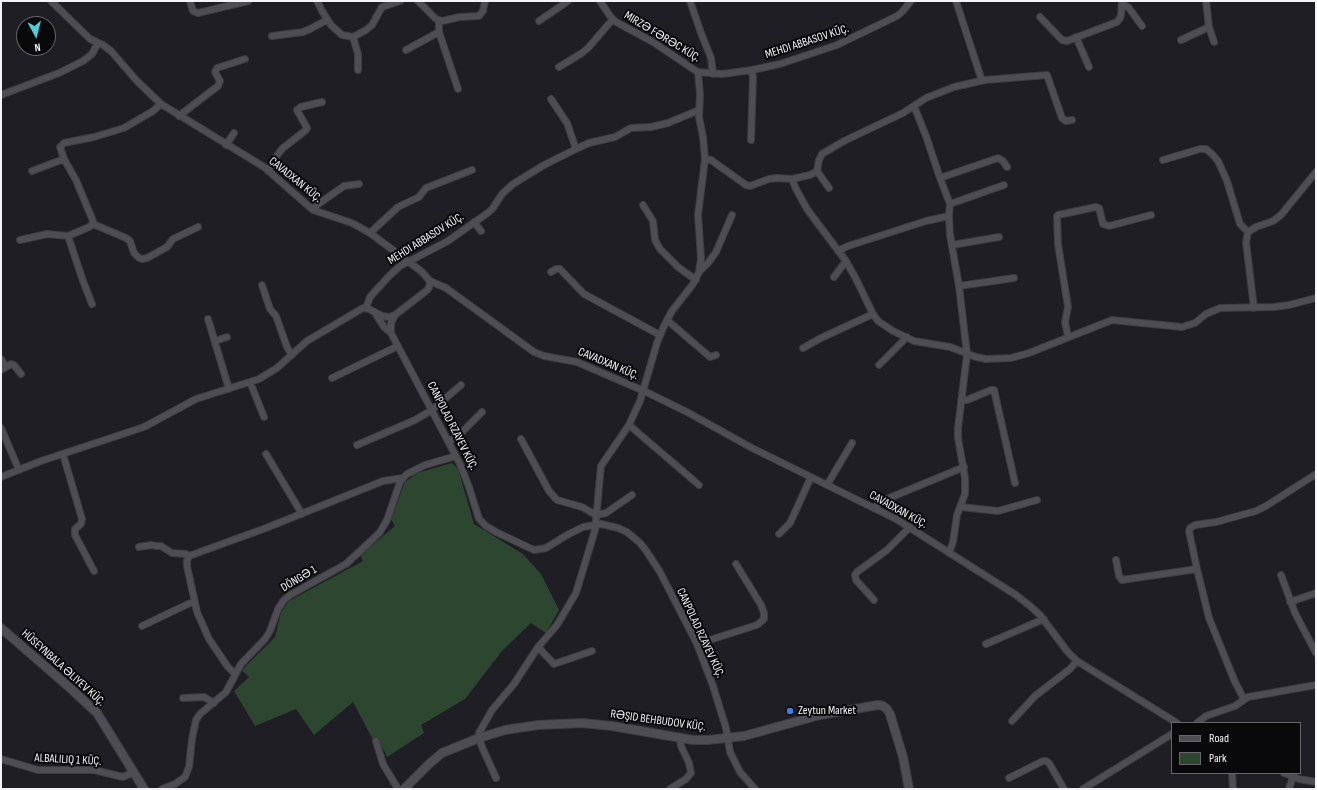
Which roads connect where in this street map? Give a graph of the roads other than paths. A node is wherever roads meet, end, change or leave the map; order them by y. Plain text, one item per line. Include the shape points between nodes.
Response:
1 (51, 1) edge
2 (190, 1) edge
3 (248, 1) edge
4 (318, 1) edge
5 (400, 1) edge
6 (418, 1) edge
7 (485, 1) edge
8 (568, 1) edge
9 (600, 1) edge
10 (690, 1) edge
11 (911, 1) edge
12 (956, 1) edge
13 (1206, 1) edge
14 (1122, 2) edge
15 (1040, 17) dead end
16 (613, 19) junction
17 (327, 20) junction
18 (439, 20) junction
19 (539, 21) dead end
20 (1142, 26) dead end
21 (1209, 27) junction
22 (439, 32) junction
23 (272, 36) dead end
24 (354, 37) junction
25 (1076, 37) junction
26 (1181, 40) dead end
27 (1214, 42) dead end
28 (98, 43) junction
29 (406, 50) dead end
30 (245, 59) dead end
31 (559, 67) dead end
32 (1089, 67) dead end
33 (358, 70) dead end
34 (752, 70) junction
35 (698, 72) junction
36 (712, 74) junction
37 (982, 81) junction
38 (458, 89) dead end
39 (1, 95) edge
40 (551, 99) dead end
41 (322, 102) dead end
42 (161, 104) junction
43 (914, 106) junction
44 (699, 110) junction
45 (179, 116) junction
46 (1072, 120) dead end
47 (234, 133) dead end
48 (751, 140) dead end
49 (226, 145) junction
50 (576, 149) junction
51 (64, 159) junction
52 (705, 159) junction
53 (1163, 160) dead end
54 (1007, 167) dead end
55 (472, 170) dead end
56 (32, 171) dead end
57 (268, 171) junction
58 (817, 171) junction
59 (1316, 172) edge
60 (940, 178) junction
61 (792, 179) junction
62 (359, 184) dead end
63 (1004, 185) dead end
64 (829, 188) dead end
65 (950, 204) junction
66 (643, 205) dead end
67 (313, 210) junction
68 (732, 215) dead end
69 (1151, 215) dead end
70 (949, 216) junction
71 (474, 222) junction
72 (93, 224) junction
73 (198, 227) dead end
74 (481, 230) dead end
75 (1248, 232) junction
76 (370, 233) junction
77 (68, 236) junction
78 (999, 238) dead end
79 (20, 240) dead end
80 (952, 245) junction
81 (838, 251) junction
82 (408, 261) junction
83 (846, 261) junction
84 (551, 272) dead end
85 (699, 272) junction
86 (834, 277) dead end
87 (1014, 278) dead end
88 (696, 280) junction
89 (430, 281) junction
90 (262, 285) dead end
91 (959, 286) junction
92 (1316, 298) edge
93 (92, 304) dead end
94 (366, 308) junction
95 (1254, 308) junction
96 (374, 312) junction
97 (872, 314) junction
98 (395, 315) junction
99 (208, 319) dead end
100 (667, 320) junction
101 (391, 333) junction
102 (660, 335) junction
103 (227, 337) dead end
104 (907, 337) junction
105 (1068, 337) junction
106 (215, 341) junction
107 (398, 346) junction
108 (803, 348) dead end
109 (967, 354) junction
110 (292, 355) junction
111 (716, 355) dead end
112 (1, 359) edge
113 (879, 365) dead end
114 (4, 369) edge
115 (21, 374) dead end
116 (332, 378) dead end
117 (250, 382) junction
118 (461, 385) dead end
119 (229, 389) junction
120 (644, 391) junction
121 (961, 400) junction
122 (432, 410) junction
123 (482, 412) dead end
124 (264, 417) dead end
125 (629, 425) junction
126 (1, 428) edge
127 (521, 439) dead end
128 (449, 442) junction
129 (852, 443) dead end
130 (357, 445) dead end
131 (63, 454) junction
132 (266, 454) dead end
133 (456, 456) junction
134 (964, 467) junction
135 (19, 470) junction
136 (1316, 474) edge
137 (811, 477) junction
138 (1, 478) edge
139 (402, 478) junction
140 (700, 484) dead end
141 (1015, 484) dead end
142 (827, 485) junction
143 (632, 494) dead end
144 (1037, 500) dead end
145 (961, 507) junction
146 (874, 508) junction
147 (302, 514) junction
148 (596, 515) junction
149 (595, 525) junction
150 (910, 527) junction
151 (779, 534) dead end
152 (139, 547) dead end
153 (949, 553) junction
154 (189, 556) junction
155 (1116, 560) dead end
156 (736, 564) dead end
157 (1197, 569) junction
158 (94, 571) dead end
159 (1281, 575) dead end
160 (1316, 593) edge
161 (874, 600) dead end
162 (194, 602) junction
163 (1290, 602) junction
164 (1044, 619) junction
165 (142, 626) dead end
166 (1, 628) edge
167 (696, 644) junction
168 (986, 644) dead end
169 (538, 648) junction
170 (592, 651) dead end
171 (1316, 653) edge
172 (1077, 661) junction
173 (235, 674) junction
174 (1316, 685) edge
175 (183, 698) dead end
176 (1244, 699) junction
177 (214, 703) junction
178 (1012, 721) dead end
179 (1175, 722) edge
180 (1198, 722) edge
181 (1171, 735) edge
182 (478, 738) junction
183 (680, 738) junction
184 (728, 738) junction
185 (376, 741) dead end
186 (1, 759) edge
187 (134, 772) junction
188 (1232, 774) edge
189 (1286, 774) edge
190 (1293, 777) junction
191 (496, 778) dead end
192 (1009, 778) dead end
193 (1316, 782) edge
194 (144, 789) edge
195 (162, 789) edge
196 (398, 789) edge
197 (404, 789) edge
198 (670, 789) edge
199 (755, 789) edge
200 (909, 789) edge
201 (1064, 789) edge
202 (1083, 789) edge
203 (1233, 789) edge
204 (1289, 789) edge

1 - 28 street, CAVADXAN KÜÇ. via 85,35
2 - 3 street via 193,11 198,13
4 - 17 street
5 - 24 street via 382,7 372,25
6 - 18 street
7 - 18 street via 479,16
8 - 19 street
9 - 16 street, MIRZƏ FƏRƏC KÜÇ.
10 - 36 street via 712,62
11 - 34 street, MEHDI ABBASOV KÜÇ. via 897,16 848,41 797,59
12 - 37 street
13 - 21 street
14 - 20 street
14 - 25 street via 1117,22
15 - 25 street via 1062,40 1067,41
16 - 31 street via 588,48
16 - 35 street, MIRZƏ FƏRƏC KÜÇ.
17 - 23 street via 303,32
17 - 24 street via 342,35
18 - 22 street
21 - 26 street
21 - 27 street
22 - 29 street
22 - 38 street
24 - 33 street
25 - 32 street
28 - 39 street via 92,54 83,61
28 - 42 street, CAVADXAN KÜÇ. via 111,51
30 - 45 street via 217,68 215,72 220,81 218,86
34 - 36 street, MEHDI ABBASOV KÜÇ.
34 - 48 street via 754,78
35 - 36 street, MEHDI ABBASOV KÜÇ.
35 - 44 street
37 - 43 street via 942,91
37 - 46 street via 1047,76 1062,118 1066,121
40 - 50 street via 567,123
41 - 57 street via 297,110 307,128 283,148
42 - 45 street, CAVADXAN KÜÇ.
42 - 51 street via 119,130 61,144
43 - 58 street via 822,154
43 - 60 street
44 - 50 street, MEHDI ABBASOV KÜÇ. via 668,123 631,128 615,137
44 - 52 street
45 - 49 street, CAVADXAN KÜÇ.
47 - 49 street
49 - 57 street, CAVADXAN KÜÇ.
50 - 71 street, MEHDI ABBASOV KÜÇ. via 513,184 502,194 494,208
51 - 56 street
51 - 72 street via 92,215
52 - 61 street via 711,160 750,186 769,179
52 - 85 street via 698,215
53 - 75 street via 1200,149 1206,149 1212,154 1227,181 1240,224
54 - 60 street via 998,158
55 - 76 street via 426,188 420,197 398,207
57 - 67 street, CAVADXAN KÜÇ.
58 - 61 street
58 - 64 street
59 - 75 street via 1281,215
60 - 65 street
61 - 81 street via 807,209
62 - 67 street via 344,186
63 - 65 street
65 - 70 street
66 - 88 street via 653,221 655,240 660,249
67 - 76 street, CAVADXAN KÜÇ. via 352,223
68 - 85 street via 713,257
69 - 105 street via 1109,226 1103,224 1099,208 1096,207 1057,216 1058,244 1068,307 1065,326
70 - 80 street
70 - 81 street via 919,223
71 - 74 street
71 - 82 street, MEHDI ABBASOV KÜÇ. via 448,241
72 - 73 street via 130,240 134,252 142,259
72 - 77 street
75 - 95 street via 1246,242
76 - 82 street, CAVADXAN KÜÇ.
77 - 79 street via 47,234
77 - 93 street
78 - 80 street
80 - 91 street
81 - 83 street
82 - 89 street, CAVADXAN KÜÇ.
82 - 94 street, MEHDI ABBASOV KÜÇ. via 389,276 370,297
83 - 86 street
83 - 97 street
84 - 102 street via 560,270 584,294
85 - 88 street
87 - 91 street
88 - 100 street
89 - 98 street via 426,291
89 - 120 street, CAVADXAN KÜÇ. via 446,288 534,352 577,362
90 - 110 street via 286,347
91 - 109 street
92 - 95 street via 1289,305
94 - 96 street
94 - 110 street via 315,336
95 - 105 street via 1220,308 1206,314 1195,323 1182,327 1112,320
96 - 98 street via 385,317
96 - 101 street, CANPOLAD RZAYEV KÜÇ.
97 - 104 street via 885,326
97 - 108 street
98 - 101 street via 391,323
99 - 106 street
100 - 102 street
100 - 111 street via 710,357
101 - 107 street, CANPOLAD RZAYEV KÜÇ.
102 - 120 street
103 - 106 street
104 - 109 street via 950,347
104 - 113 street
105 - 109 street via 1011,358 986,359
106 - 119 street
107 - 116 street
107 - 122 street, CANPOLAD RZAYEV KÜÇ.
109 - 121 street
110 - 117 street via 270,373
112 - 114 street
114 - 115 street via 12,364
117 - 119 street
117 - 124 street
118 - 122 street
119 - 131 street via 196,399 144,427
120 - 125 street
120 - 137 street, CAVADXAN KÜÇ.
121 - 134 street via 958,438
121 - 141 street via 994,390
122 - 128 street, CANPOLAD RZAYEV KÜÇ.
122 - 130 street via 409,423
123 - 128 street
125 - 140 street
125 - 148 street via 601,466
126 - 135 street
127 - 148 street via 552,496
128 - 133 street, CANPOLAD RZAYEV KÜÇ.
129 - 142 street
131 - 135 street
131 - 158 street via 82,519 81,524 75,529 75,536
132 - 147 street
133 - 139 street via 425,465
133 - 149 street, CANPOLAD RZAYEV KÜÇ. via 466,477 479,519 496,532 538,550 550,546 576,530
134 - 145 street via 965,494
134 - 146 street via 882,501
135 - 138 street
136 - 157 street via 1256,511 1191,526 1189,530
137 - 142 street, CAVADXAN KÜÇ.
137 - 151 street via 790,523
139 - 147 street via 383,481
139 - 173 street, DÖNGƏ 1 via 380,532 346,564 284,600 268,635
142 - 146 street, CAVADXAN KÜÇ.
143 - 148 street via 606,513
144 - 145 street via 998,511
145 - 153 street
146 - 150 street, CAVADXAN KÜÇ.
147 - 154 street
148 - 149 street
149 - 167 street, CANPOLAD RZAYEV KÜÇ. via 618,528 634,537 645,549 660,572
149 - 169 street via 576,593 557,625
150 - 153 street, CAVADXAN KÜÇ.
150 - 161 street via 892,546 855,575 856,580
152 - 154 street via 161,546 172,553
153 - 164 street, CAVADXAN KÜÇ. via 1016,595
154 - 162 street via 187,566
155 - 157 street via 1122,580
156 - 167 street via 761,605 764,618 757,625
157 - 176 street via 1212,628
159 - 163 street
160 - 163 street
162 - 165 street
162 - 173 street via 209,639
163 - 171 street
164 - 168 street
164 - 172 street, CAVADXAN KÜÇ.
166 - 187 street, HÜSEYNBALA ƏLIYEV KÜÇ. via 97,713
167 - 184 street, CANPOLAD RZAYEV KÜÇ. via 713,686
169 - 170 street via 554,664
169 - 182 street via 514,684 492,710
172 - 178 street via 1035,696
172 - 179 street, CAVADXAN KÜÇ.
173 - 177 street, DÖNGƏ 1 via 226,692
174 - 176 street
175 - 177 street via 204,697
176 - 180 street via 1235,706 1206,716
177 - 195 street, DÖNGƏ 1 via 196,720 185,777
181 - 202 street
182 - 183 street, RƏŞID BEHBUDOV KÜÇ. via 516,728 582,723 629,728
182 - 191 street
182 - 197 street, RƏŞID BEHBUDOV KÜÇ. via 442,754
183 - 184 street, RƏŞID BEHBUDOV KÜÇ.
183 - 198 street via 691,774
184 - 199 street, CANPOLAD RZAYEV KÜÇ. via 730,752 740,772
184 - 200 street, RƏŞID BEHBUDOV KÜÇ. via 757,733 834,712 883,706 893,722
185 - 196 street via 382,764
186 - 187 street via 45,771 94,770 123,777
187 - 194 street, HÜSEYNBALA ƏLIYEV KÜÇ.
188 - 203 street
189 - 190 street
190 - 193 street
190 - 204 street
192 - 201 street via 1043,761 1049,762

